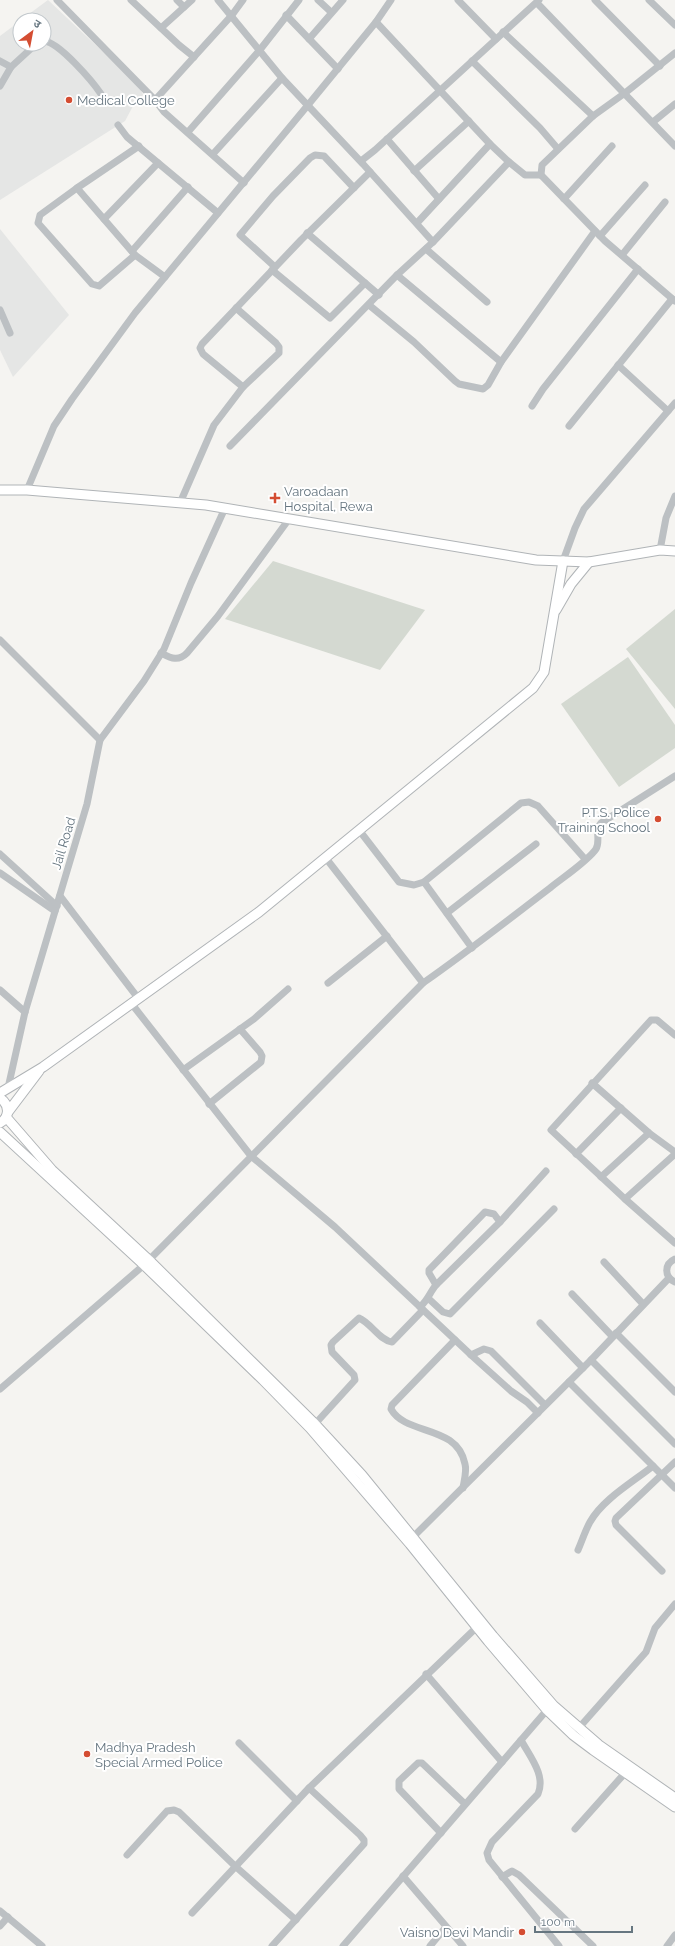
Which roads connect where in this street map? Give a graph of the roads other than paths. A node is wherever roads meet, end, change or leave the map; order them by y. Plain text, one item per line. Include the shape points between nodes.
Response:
1 (57, 0) edge
2 (131, 0) edge
3 (177, 0) edge
4 (192, 0) edge
5 (218, 0) edge
6 (243, 0) edge
7 (299, 0) edge
8 (318, 0) edge
9 (343, 0) edge
10 (391, 0) edge
11 (458, 0) edge
12 (595, 0) edge
13 (649, 0) edge
14 (538, 1) edge
15 (184, 7) junction
16 (331, 12) junction
17 (232, 15) junction
18 (286, 15) junction
19 (376, 22) junction
20 (675, 25) edge
21 (161, 28) junction
22 (503, 32) junction
23 (309, 39) junction
24 (496, 39) junction
25 (52, 44) edge
26 (259, 50) junction
27 (27, 52) edge
28 (675, 54) edge
29 (194, 57) junction
30 (472, 61) junction
31 (0, 62) edge
32 (660, 66) junction
33 (11, 67) junction
34 (338, 69) junction
35 (282, 78) junction
36 (0, 86) edge
37 (440, 90) junction
38 (625, 93) junction
39 (101, 94) dead end
40 (156, 100) junction
41 (675, 104) edge
42 (308, 105) junction
43 (593, 116) junction
44 (469, 121) junction
45 (653, 122) junction
46 (118, 125) dead end
47 (188, 132) junction
48 (387, 139) junction
49 (490, 144) junction
50 (139, 146) junction
51 (612, 146) dead end
52 (675, 146) edge
53 (558, 149) junction
54 (213, 154) junction
55 (361, 161) junction
56 (158, 162) junction
57 (509, 162) junction
58 (414, 171) junction
59 (370, 172) junction
60 (541, 175) junction
61 (244, 182) junction
62 (644, 185) dead end
63 (77, 188) junction
64 (188, 188) junction
65 (354, 188) junction
66 (439, 199) junction
67 (564, 199) junction
68 (665, 202) dead end
69 (218, 213) junction
70 (104, 220) junction
71 (417, 223) junction
72 (307, 233) junction
73 (598, 234) junction
74 (433, 242) junction
75 (426, 249) junction
76 (134, 253) junction
77 (622, 255) junction
78 (273, 269) junction
79 (638, 269) junction
80 (397, 275) junction
81 (165, 277) junction
82 (365, 283) junction
83 (379, 295) junction
84 (674, 300) edge
85 (487, 302) dead end
86 (369, 305) junction
87 (236, 308) junction
88 (0, 310) edge
89 (10, 333) dead end
90 (501, 362) junction
91 (618, 365) junction
92 (243, 387) junction
93 (675, 403) edge
94 (532, 406) dead end
95 (668, 411) junction
96 (569, 426) dead end
97 (230, 446) dead end
98 (0, 490) edge
99 (27, 490) junction
100 (675, 496) edge
101 (180, 503) junction
102 (225, 508) junction
103 (289, 519) junction
104 (660, 550) junction
105 (675, 551) edge
106 (563, 561) junction
107 (589, 562) junction
108 (555, 613) junction
109 (0, 640) edge
110 (161, 653) junction
111 (100, 740) junction
112 (675, 776) edge
113 (359, 830) junction
114 (536, 844) dead end
115 (0, 854) edge
116 (325, 857) junction
117 (585, 859) junction
118 (0, 873) edge
119 (424, 882) junction
120 (60, 896) junction
121 (56, 908) junction
122 (446, 913) junction
123 (387, 936) junction
124 (472, 948) junction
125 (328, 983) dead end
126 (423, 983) junction
127 (288, 989) dead end
128 (0, 990) edge
129 (134, 1001) junction
130 (25, 1012) junction
131 (240, 1029) junction
132 (675, 1035) edge
133 (42, 1067) junction
134 (183, 1070) junction
135 (592, 1083) junction
136 (4, 1091) edge
137 (0, 1098) edge
138 (210, 1104) junction
139 (621, 1108) junction
140 (5, 1117) edge
141 (0, 1132) edge
142 (649, 1132) junction
143 (675, 1153) edge
144 (576, 1154) junction
145 (251, 1156) junction
146 (546, 1171) dead end
147 (601, 1177) junction
148 (625, 1199) junction
149 (554, 1209) dead end
150 (500, 1222) junction
151 (675, 1243) edge
152 (675, 1259) edge
153 (604, 1262) dead end
154 (147, 1263) junction
155 (672, 1280) edge
156 (436, 1285) junction
157 (572, 1294) dead end
158 (429, 1299) junction
159 (643, 1304) junction
160 (422, 1308) junction
161 (540, 1323) dead end
162 (614, 1334) junction
163 (455, 1340) junction
164 (472, 1355) junction
165 (591, 1360) junction
166 (582, 1368) junction
167 (569, 1382) junction
168 (0, 1389) edge
169 (675, 1392) edge
170 (545, 1405) junction
171 (538, 1413) junction
172 (315, 1424) junction
173 (675, 1444) edge
174 (675, 1462) edge
175 (653, 1466) junction
176 (661, 1474) junction
177 (463, 1488) junction
178 (675, 1488) edge
179 (413, 1537) junction
180 (578, 1550) dead end
181 (662, 1571) dead end
182 (675, 1604) edge
183 (476, 1627) junction
184 (426, 1674) junction
185 (547, 1710) junction
186 (576, 1731) junction
187 (521, 1740) junction
188 (239, 1744) dead end
189 (502, 1762) junction
190 (625, 1773) junction
191 (309, 1788) junction
192 (675, 1798) edge
193 (297, 1801) junction
194 (465, 1804) junction
195 (675, 1807) edge
196 (575, 1830) dead end
197 (440, 1833) junction
198 (127, 1855) dead end
199 (235, 1866) junction
200 (403, 1876) junction
201 (502, 1877) junction
202 (0, 1911) edge
203 (192, 1913) dead end
204 (8, 1917) junction
205 (296, 1920) junction
206 (0, 1926) edge
207 (446, 1927) junction
208 (675, 1936) edge
209 (42, 1946) edge
210 (272, 1946) edge
211 (344, 1946) edge
212 (430, 1946) edge
213 (463, 1946) edge
214 (559, 1946) edge
215 (593, 1946) edge
216 (667, 1946) edge

1 - 40 street
2 - 21 street
3 - 15 street
4 - 15 street
5 - 17 street
6 - 17 street
7 - 18 street
8 - 16 street
9 - 16 street
10 - 19 street
11 - 24 street
12 - 32 street
13 - 20 street
14 - 22 street
14 - 38 street
15 - 21 street
16 - 23 street
17 - 26 street
17 - 29 street
18 - 23 street
18 - 26 street
19 - 34 street
19 - 37 street
21 - 29 street
22 - 24 street
22 - 43 street
23 - 34 street
24 - 30 street
25 - 39 street via 96,86
26 - 35 street
26 - 47 street
27 - 33 street
28 - 32 street
29 - 40 street
30 - 37 street
30 - 53 street
31 - 33 street
32 - 38 street
33 - 36 street
34 - 42 street
35 - 42 street
35 - 54 street
37 - 44 street
37 - 48 street
38 - 43 street
38 - 45 street
40 - 47 street via 164,112
41 - 45 street
42 - 55 street
42 - 61 street
43 - 53 street
44 - 49 street
44 - 58 street
45 - 52 street
46 - 50 street
47 - 54 street
48 - 55 street
48 - 58 street
49 - 57 street
49 - 66 street
50 - 56 street
50 - 63 street
51 - 67 street
53 - 60 street via 542,165
54 - 61 street
55 - 59 street
56 - 64 street
56 - 70 street
57 - 60 street via 525,175
57 - 74 street
58 - 66 street
59 - 65 street
59 - 71 street
60 - 67 street
61 - 69 street
62 - 73 street
63 - 70 street
63 - 76 street via 40,215 38,223 92,284 99,286
64 - 69 street
64 - 76 street
65 - 72 street
65 - 78 street via 324,156 315,155 310,158 240,235
66 - 71 street
67 - 73 street
68 - 77 street
69 - 81 street
70 - 76 street
71 - 74 street
72 - 78 street
72 - 82 street
73 - 77 street
73 - 90 street
74 - 75 street
75 - 80 street
75 - 85 street
76 - 81 street
77 - 79 street
78 - 82 street via 330,318
78 - 87 street
79 - 84 street
79 - 94 street
80 - 83 street
80 - 90 street
81 - 99 street via 135,313 65,410 47,441
82 - 83 street
83 - 86 street
84 - 91 street
86 - 90 street via 459,384 483,388 488,385
86 - 97 street
87 - 92 street via 200,348 203,354
87 - 92 street via 279,347 279,353
88 - 89 street
91 - 95 street
91 - 96 street
92 - 101 street via 214,425
93 - 95 street
95 - 106 street via 584,509
98 - 99 main road
99 - 101 main road
100 - 104 street via 666,518
101 - 102 main road
102 - 103 main road
102 - 110 street
103 - 106 main road via 536,560
103 - 110 street via 218,616 182,658 176,659
104 - 105 main road
104 - 107 main road
106 - 107 main road
106 - 108 main road
107 - 108 main road via 571,584
108 - 113 main road via 544,672 533,688
109 - 111 street
110 - 111 street via 144,681
111 - 120 street, Jail Road via 87,804
112 - 117 street via 601,822 597,828 597,847
113 - 116 main road
113 - 119 street via 399,882 414,885
114 - 122 street
115 - 121 street
116 - 123 street
116 - 129 main road via 259,912
117 - 119 street via 538,806 529,802 521,803
117 - 124 street
118 - 121 street
119 - 122 street
120 - 121 street, Jail Road
120 - 129 street
121 - 130 street, Jail Road
122 - 124 street
123 - 125 street
123 - 126 street
124 - 126 street
126 - 145 street
127 - 131 street
128 - 130 street
129 - 133 main road
129 - 134 street
130 - 136 street, Jail Road
131 - 134 street
131 - 138 street via 260,1052 261,1062
132 - 135 street via 657,1020 651,1020
133 - 136 main road
133 - 140 main road
134 - 138 street
135 - 139 street
135 - 144 street via 551,1130
137 - 140 main road via 6,1103
138 - 145 street
139 - 142 street
139 - 144 street
140 - 154 main road via 52,1170
141 - 154 main road
142 - 143 street
142 - 147 street
143 - 148 street
144 - 147 street
145 - 154 street
145 - 160 street via 335,1226
146 - 150 street
147 - 148 street
148 - 151 street
149 - 158 street via 450,1314 443,1312
150 - 156 street
150 - 156 street via 494,1214 485,1212 429,1270
152 - 155 street via 667,1266
153 - 159 street
154 - 168 street
154 - 172 main road
154 - 183 main road via 310,1428 410,1544
155 - 159 street
156 - 158 street via 430,1292
157 - 162 street
158 - 160 street
159 - 162 street
160 - 163 street
160 - 172 street via 392,1342 359,1318 333,1342 332,1352 354,1375 355,1380
161 - 166 street
162 - 165 street
162 - 169 street
163 - 164 street
163 - 177 street via 391,1409 403,1422 433,1431 461,1451 466,1465
164 - 170 street via 484,1349 492,1351
164 - 171 street
165 - 166 street
165 - 173 street
166 - 167 street
167 - 170 street
167 - 175 street
170 - 171 street
171 - 177 street
172 - 179 main road via 362,1475
174 - 176 street
175 - 176 street
175 - 180 street via 597,1512
176 - 178 street
176 - 181 street via 615,1521 616,1525
177 - 179 street
179 - 186 main road
182 - 186 street via 655,1628 646,1652
183 - 184 street
183 - 185 main road
184 - 189 street
184 - 191 street
185 - 186 main road
185 - 187 street
186 - 190 main road
186 - 192 main road
187 - 189 street
187 - 201 street via 542,1780 538,1794 492,1842 487,1853 489,1860
188 - 193 street
189 - 194 street
190 - 195 main road
190 - 196 street
191 - 193 street
191 - 205 street via 360,1835 364,1844
193 - 199 street
194 - 197 street
194 - 197 street via 422,1762 399,1781 399,1789
197 - 200 street
198 - 199 street via 167,1810 174,1810
199 - 203 street
199 - 205 street
200 - 207 street
200 - 211 street
201 - 214 street
201 - 215 street via 512,1871 519,1875
202 - 204 street
204 - 206 street
204 - 209 street
205 - 210 street
207 - 212 street
207 - 213 street
208 - 216 street

